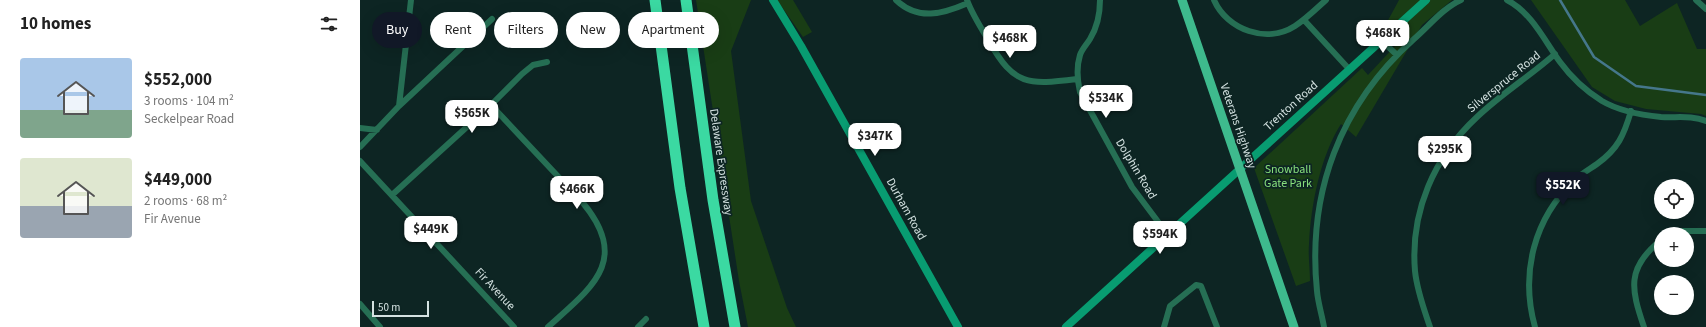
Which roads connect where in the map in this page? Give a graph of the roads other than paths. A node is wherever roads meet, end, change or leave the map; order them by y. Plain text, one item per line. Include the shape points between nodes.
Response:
1 (411, 0) edge
2 (655, 0) edge
3 (686, 0) edge
4 (773, 0) edge
5 (896, 0) edge
6 (1100, 0) edge
7 (1182, 0) edge
8 (1214, 0) edge
9 (1326, 0) edge
10 (1426, 0) edge
11 (1461, 0) edge
12 (1507, 0) edge
13 (1696, 0) edge
14 (968, 2) edge
15 (1706, 9) edge
16 (492, 19) dead end
17 (1304, 20) junction
18 (1381, 40) junction
19 (1555, 54) junction
20 (1397, 55) junction
21 (547, 62) dead end
22 (1349, 69) junction
23 (1078, 79) junction
24 (491, 105) junction
25 (399, 106) junction
26 (1631, 111) junction
27 (1706, 121) edge
28 (360, 128) edge
29 (376, 130) junction
30 (360, 147) edge
31 (360, 161) edge
32 (1240, 168) junction
33 (392, 195) junction
34 (1694, 231) edge
35 (1706, 231) edge
36 (1168, 235) junction
37 (1654, 246) edge
38 (360, 304) edge
39 (646, 319) dead end
40 (380, 327) edge
41 (514, 327) edge
42 (548, 327) edge
43 (638, 327) edge
44 (704, 327) edge
45 (735, 327) edge
46 (958, 327) edge
47 (1066, 327) edge
48 (1164, 327) edge
49 (1216, 327) edge
50 (1294, 327) edge
51 (1324, 327) edge
52 (1430, 327) edge
53 (1535, 327) edge
54 (1644, 327) edge

1 - 25 street
2 - 44 highway via 679,180
3 - 45 highway, Delaware Expressway via 713,200
4 - 46 main road, Durham Road
5 - 14 street via 909,10 929,14 943,12
6 - 23 street, Dolphin Road via 1098,23 1080,55
7 - 32 main road, Veterans Highway
8 - 17 street via 1226,18 1252,32 1270,34 1287,30
9 - 17 street
10 - 18 main road, Trenton Road
11 - 20 street via 1448,8
12 - 19 street via 1525,12
13 - 15 street
14 - 23 street via 1000,61 1016,76 1040,82
16 - 25 street
17 - 22 street
18 - 20 street
18 - 22 main road, Trenton Road
19 - 26 street via 1589,92 1604,102
19 - 52 street, Silverspruce Road via 1477,116 1458,136 1442,158 1424,195 1415,239 1415,271
20 - 51 street via 1357,105 1329,164 1319,205 1315,238 1317,293
21 - 24 street via 533,65
22 - 32 main road, Trenton Road
23 - 36 street, Dolphin Road via 1080,92 1132,187
24 - 33 street
24 - 42 street via 583,203 601,232 604,259 598,276 585,294
25 - 29 street
26 - 27 street via 1661,117 1694,117
26 - 53 street via 1622,139 1615,148 1561,194 1541,225 1529,278 1529,302
28 - 29 street
29 - 30 street
31 - 33 street, Fir Avenue
32 - 36 main road, Trenton Road
32 - 50 main road, Veterans Highway
33 - 41 street, Fir Avenue
34 - 35 street
36 - 47 main road, Trenton Road
37 - 54 street via 1647,252 1634,276 1634,291
38 - 40 street
39 - 43 street
48 - 49 street via 1170,306 1196,285 1201,286 1205,293

